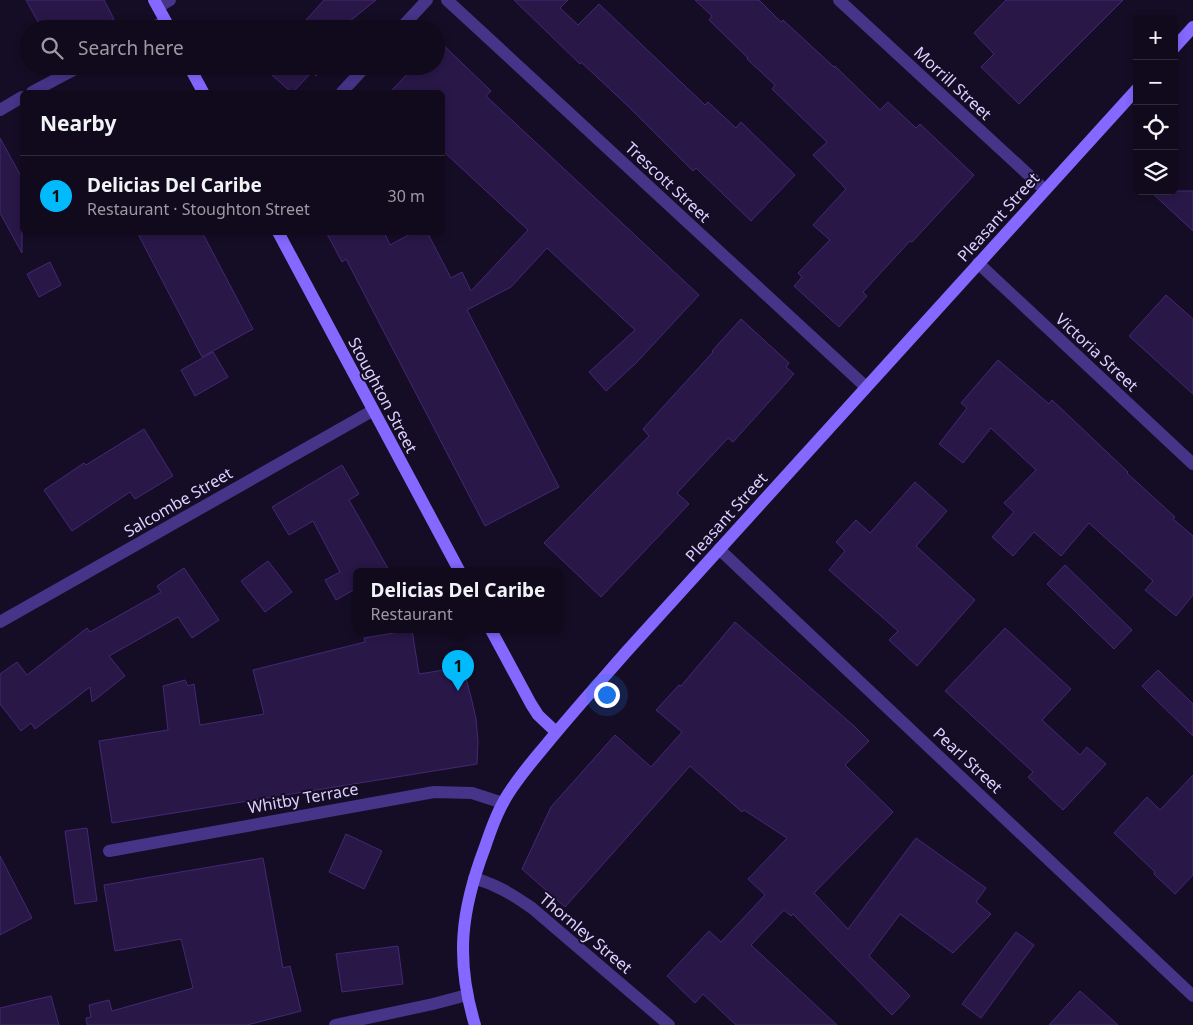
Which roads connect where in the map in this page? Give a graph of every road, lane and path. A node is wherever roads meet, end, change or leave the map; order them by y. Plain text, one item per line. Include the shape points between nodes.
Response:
1 (170, 0) edge
2 (427, 0) edge
3 (448, 0) edge
4 (839, 0) edge
5 (156, 3) edge
6 (165, 20) edge
7 (408, 20) edge
8 (1193, 27) edge
9 (1178, 44) edge
10 (64, 75) edge
11 (194, 75) edge
12 (358, 75) edge
13 (36, 90) edge
14 (202, 90) edge
15 (344, 90) edge
16 (1133, 93) edge
17 (20, 99) edge
18 (0, 110) edge
19 (1045, 190) junction
20 (280, 235) edge
21 (978, 264) junction
22 (866, 387) junction
23 (372, 411) junction
24 (1193, 464) edge
25 (719, 549) junction
26 (458, 568) edge
27 (0, 622) edge
28 (493, 633) edge
29 (556, 732) junction
30 (503, 803) junction
31 (109, 851) dead end
32 (474, 878) junction
33 (467, 995) junction
34 (1193, 996) edge
35 (335, 1025) edge
36 (475, 1025) edge
37 (669, 1025) edge

1 - 5 street
2 - 7 street
3 - 22 street, Trescott Street
4 - 19 street, Morrill Street
5 - 6 street
8 - 9 street
10 - 13 street
11 - 14 street
12 - 15 street
16 - 19 street, Pleasant Street
17 - 18 street
19 - 21 street, Pleasant Street
20 - 23 street, Stoughton Street
21 - 22 street, Pleasant Street
21 - 24 street, Victoria Street
22 - 25 street, Pleasant Street
23 - 26 street, Stoughton Street
23 - 27 street, Salcombe Street
25 - 29 street, Pleasant Street
25 - 34 street, Pearl Street
28 - 29 street via 538,715
29 - 30 street, Pleasant Street
30 - 31 street, Whitby Terrace via 472,793 434,792
30 - 32 street, Pleasant Street
32 - 33 street, Pleasant Street via 462,939
32 - 37 street, Thornley Street via 501,888 532,908
33 - 35 street
33 - 36 street, Pleasant Street

